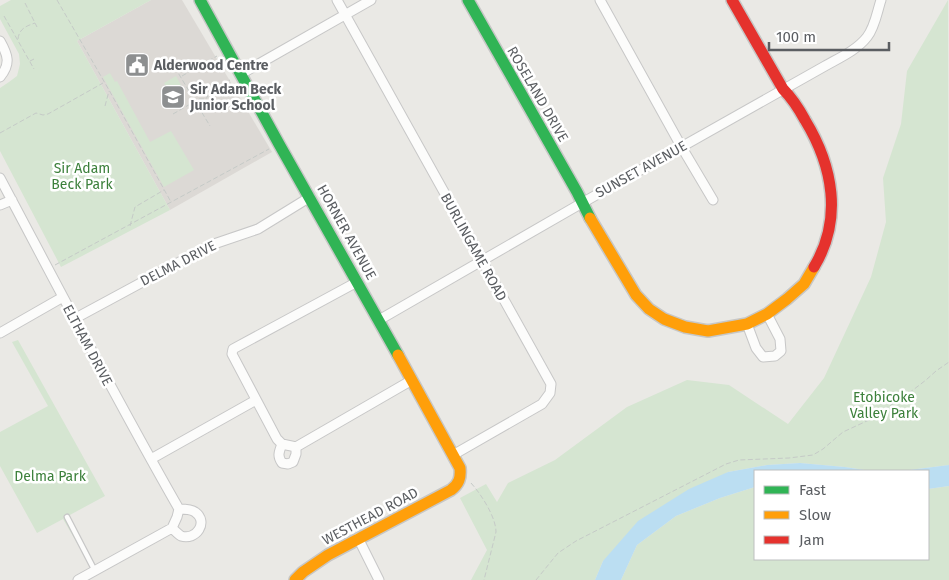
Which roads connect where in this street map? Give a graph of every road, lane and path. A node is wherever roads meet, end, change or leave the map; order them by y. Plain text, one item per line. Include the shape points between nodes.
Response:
1 (56, 0) edge
2 (200, 0) edge
3 (337, 0) edge
4 (371, 0) edge
5 (468, 0) edge
6 (600, 0) edge
7 (732, 0) edge
8 (881, 0) edge
9 (25, 3) dead end
10 (345, 15) junction
11 (4, 16) dead end
12 (35, 23) junction
13 (37, 26) dead end
14 (18, 40) junction
15 (0, 41) edge
16 (227, 50) junction
17 (34, 59) dead end
18 (171, 60) dead end
19 (30, 62) junction
20 (34, 68) dead end
21 (241, 74) junction
22 (181, 77) junction
23 (0, 78) edge
24 (230, 80) dead end
25 (104, 82) junction
26 (783, 89) junction
27 (109, 90) junction
28 (196, 101) junction
29 (105, 106) dead end
30 (173, 114) dead end
31 (210, 126) dead end
32 (0, 133) edge
33 (279, 144) junction
34 (681, 146) junction
35 (0, 178) edge
36 (165, 190) junction
37 (310, 197) junction
38 (12, 200) junction
39 (713, 200) dead end
40 (172, 203) junction
41 (582, 203) junction
42 (0, 205) edge
43 (130, 226) junction
44 (482, 260) junction
45 (48, 269) junction
46 (357, 282) junction
47 (62, 297) junction
48 (767, 314) junction
49 (74, 319) junction
50 (379, 320) junction
51 (747, 324) junction
52 (0, 333) edge
53 (949, 362) edge
54 (412, 380) junction
55 (256, 400) junction
56 (282, 444) junction
57 (296, 447) junction
58 (453, 455) junction
59 (151, 460) junction
60 (461, 480) junction
61 (178, 513) junction
62 (67, 517) dead end
63 (172, 528) junction
64 (358, 538) junction
65 (96, 570) junction
66 (100, 579) edge
67 (78, 580) edge
68 (295, 580) edge
69 (378, 580) edge
70 (484, 580) edge
71 (536, 580) edge

1 - 25 path
2 - 16 street, HORNER AVENUE
3 - 10 street, BURLINGAME ROAD
4 - 10 street
5 - 41 street, ROSELAND DRIVE
6 - 34 street
7 - 26 street, ROSELAND DRIVE
8 - 26 street, SUNSET AVENUE via 873,24 861,43
9 - 12 path
10 - 21 street
10 - 44 street, BURLINGAME ROAD
11 - 14 path
12 - 13 path
12 - 14 path via 18,33
14 - 19 path
15 - 23 street via 8,61
16 - 21 street, HORNER AVENUE
16 - 22 path
17 - 19 path
18 - 22 path
19 - 20 path
21 - 33 street, HORNER AVENUE
22 - 28 path
24 - 28 path via 211,90 206,100
25 - 27 path
25 - 32 path via 48,114 35,114
26 - 34 street, SUNSET AVENUE
26 - 48 street, ROSELAND DRIVE via 810,128 825,160 832,195 831,216 819,259 804,284
27 - 29 path
27 - 36 path
28 - 30 path
28 - 31 path
33 - 37 street, HORNER AVENUE
33 - 40 path
34 - 39 street
34 - 41 street, SUNSET AVENUE
35 - 38 street, ELTHAM DRIVE
36 - 40 path
36 - 43 path via 135,207
37 - 46 street, HORNER AVENUE
37 - 49 street, DELMA DRIVE via 258,229 211,245
38 - 42 street
38 - 45 street, ELTHAM DRIVE
40 - 43 path
41 - 44 street, SUNSET AVENUE
41 - 51 street, ROSELAND DRIVE via 636,295 649,309 685,327 708,331
43 - 45 path
44 - 50 street, SUNSET AVENUE
44 - 58 street, BURLINGAME ROAD via 551,384 550,393 542,404
45 - 47 street, ELTHAM DRIVE
46 - 50 street, HORNER AVENUE
46 - 55 street via 233,349 232,354
47 - 49 street, ELTHAM DRIVE
47 - 52 street
48 - 51 street, ROSELAND DRIVE
48 - 51 street via 780,339 781,352 775,356 763,356 756,348
49 - 59 street, ELTHAM DRIVE
50 - 54 street, HORNER AVENUE
53 - 71 path via 913,390 869,420 843,432 818,452 802,457 739,460 726,464 576,541 558,554
54 - 57 street
54 - 58 street, HORNER AVENUE
55 - 56 street
55 - 59 street
56 - 57 street
56 - 57 street via 279,459 282,463 293,462
58 - 60 street, HORNER AVENUE via 460,468
59 - 61 street, ELTHAM DRIVE
60 - 64 street, WESTHEAD ROAD via 451,490
60 - 70 path via 473,485 496,524
61 - 63 street
61 - 63 street via 190,510 196,513 201,526 198,533 189,537
62 - 65 lane
63 - 65 street
64 - 68 street, WESTHEAD ROAD
64 - 69 street
65 - 66 street
65 - 67 street

